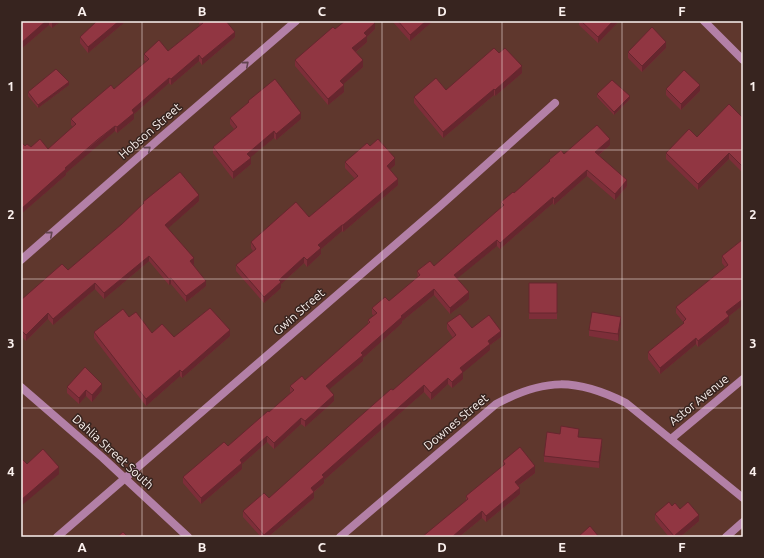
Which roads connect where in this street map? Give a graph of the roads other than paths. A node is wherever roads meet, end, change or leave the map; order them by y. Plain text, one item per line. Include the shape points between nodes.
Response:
1 (296, 21) edge
2 (704, 21) edge
3 (743, 60) edge
4 (555, 103) dead end
5 (21, 260) edge
6 (743, 379) edge
7 (21, 387) edge
8 (671, 439) junction
9 (125, 478) junction
10 (743, 498) edge
11 (743, 522) edge
12 (57, 537) edge
13 (188, 537) edge
14 (340, 537) edge
15 (726, 537) edge

5 -> 1 street, Hobson Street
2 - 3 street
4 - 9 street, Gwin Street via 440,206
6 - 8 street, Astor Avenue
7 - 9 street, Dahlia Street South
8 - 10 street, Downes Street
8 - 14 street, Downes Street via 626,403 605,392 582,386 558,384 535,387 517,393 484,412
9 - 12 street, Gwin Street
9 - 13 street, Dahlia Street South
11 - 15 street

